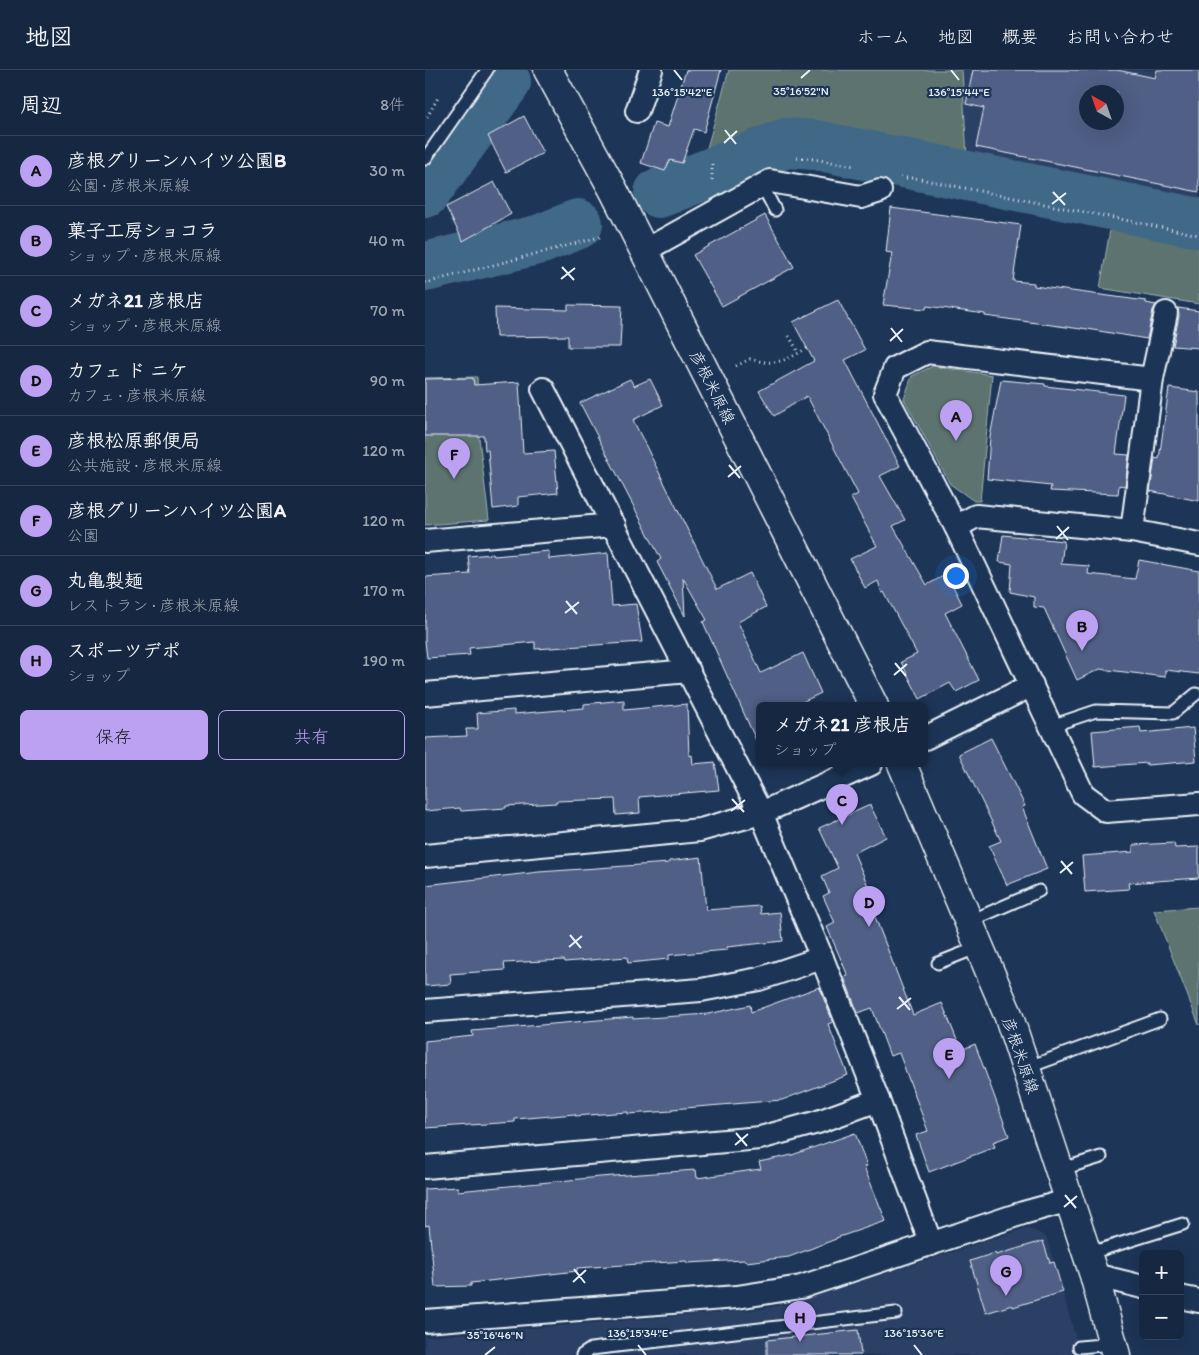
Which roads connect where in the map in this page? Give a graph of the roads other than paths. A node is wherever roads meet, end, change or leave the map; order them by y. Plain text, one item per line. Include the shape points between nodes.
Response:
1 (487, 70) edge
2 (548, 70) edge
3 (651, 70) edge
4 (637, 111) dead end
5 (425, 158) edge
6 (762, 185) junction
7 (880, 191) road end
8 (775, 210) dead end
9 (644, 251) junction
10 (1166, 313) dead end
11 (1152, 379) junction
12 (543, 389) dead end
13 (614, 525) junction
14 (956, 527) junction
15 (1132, 532) junction
16 (425, 541) edge
17 (1199, 544) edge
18 (689, 671) junction
19 (1032, 685) junction
20 (425, 694) edge
21 (1196, 694) dead end
22 (872, 702) edge
23 (1051, 726) junction
24 (928, 737) edge
25 (864, 767) edge
26 (903, 767) edge
27 (1199, 804) edge
28 (761, 813) junction
29 (425, 856) edge
30 (1039, 891) dead end
31 (968, 922) junction
32 (979, 947) junction
33 (822, 958) junction
34 (939, 963) dead end
35 (425, 1011) edge
36 (1160, 1019) dead end
37 (1025, 1068) junction
38 (878, 1100) junction
39 (1101, 1157) dead end
40 (425, 1167) edge
41 (1059, 1170) junction
42 (1069, 1200) junction
43 (1183, 1224) dead end
44 (931, 1244) junction
45 (1091, 1265) junction
46 (1139, 1285) edge
47 (1184, 1297) edge
48 (1199, 1301) edge
49 (895, 1314) dead end
50 (425, 1321) edge
51 (1079, 1347) dead end
52 (1114, 1349) edge
53 (583, 1355) edge

1 - 5 lane
2 - 9 main road, 彦根米原線
3 - 4 street
6 - 7 street via 770,181 861,198
6 - 8 lane
6 - 9 street
9 - 22 main road, 彦根米原線
10 - 11 street
11 - 14 street via 927,352 895,368 885,394
11 - 15 street
12 - 13 street
13 - 16 street
13 - 18 street
14 - 15 street via 976,516
14 - 19 street
15 - 17 street
18 - 20 street
18 - 28 street
19 - 23 street
19 - 24 street
21 - 23 lane via 1173,713 1096,711
23 - 27 street via 1083,794 1105,810
25 - 28 street
26 - 31 main road, 彦根米原線
28 - 29 street via 700,830
28 - 33 street
30 - 31 lane
31 - 32 main road, 彦根米原線
32 - 34 lane
32 - 37 main road, 彦根米原線 via 1009,1018
33 - 35 street via 759,980 701,990
33 - 38 street
36 - 37 lane
37 - 41 main road, 彦根米原線
38 - 40 street via 760,1138
38 - 44 street
39 - 41 lane
41 - 42 main road, 彦根米原線
42 - 44 street
42 - 45 main road, 彦根米原線
43 - 45 lane
44 - 50 street via 801,1287 737,1297
45 - 46 street
45 - 52 main road, 彦根米原線
47 - 48 street
49 - 53 lane via 591,1349
51 - 52 lane

